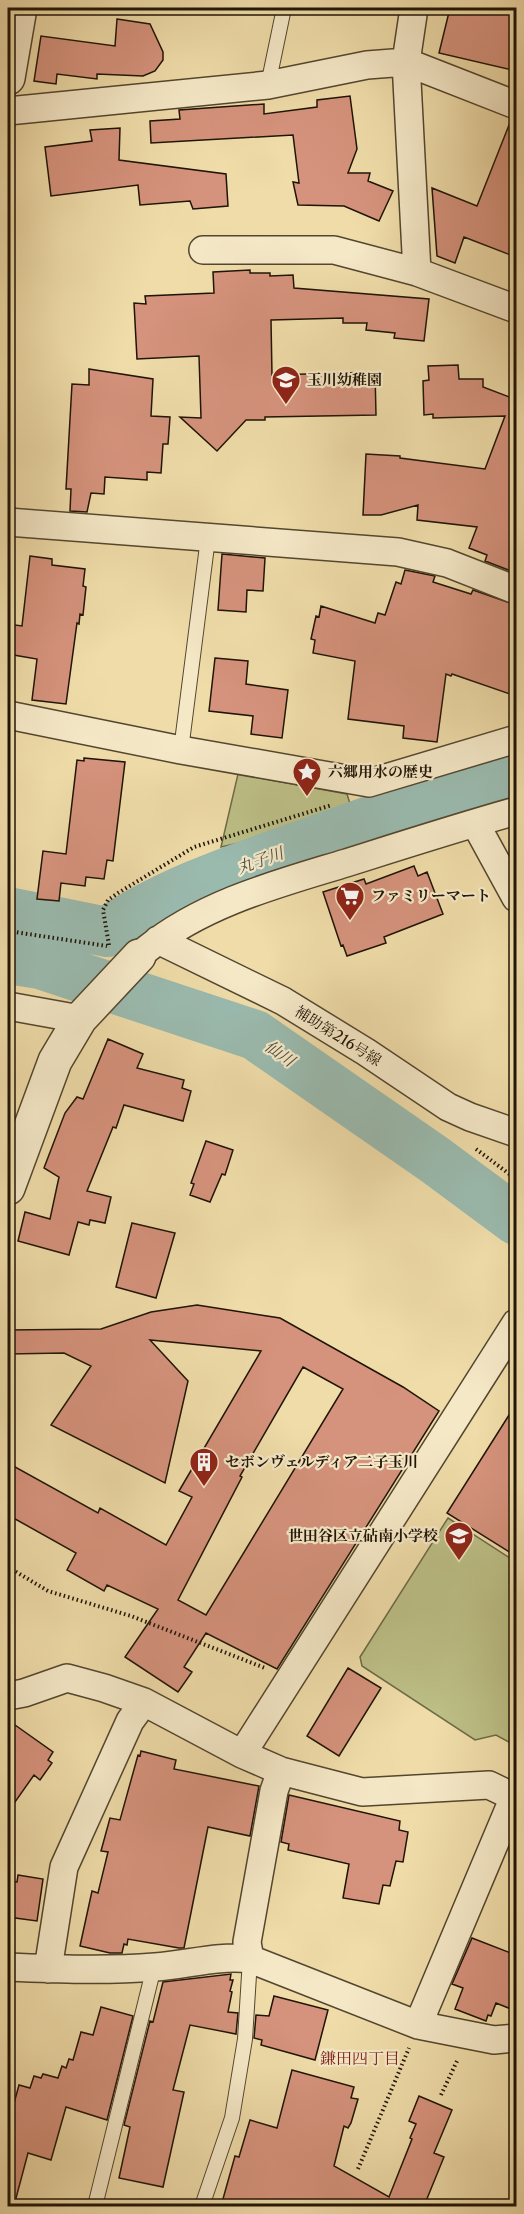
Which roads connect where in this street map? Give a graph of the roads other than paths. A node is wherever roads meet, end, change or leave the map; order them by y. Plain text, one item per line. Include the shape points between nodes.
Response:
1 (20, 8) edge
2 (285, 8) edge
3 (414, 8) edge
4 (406, 62) junction
5 (8, 78) edge
6 (268, 85) junction
7 (516, 105) edge
8 (8, 111) edge
9 (203, 250) dead end
10 (417, 272) junction
11 (516, 309) edge
12 (8, 522) edge
13 (208, 538) junction
14 (516, 590) edge
15 (8, 715) edge
16 (516, 739) edge
17 (181, 750) junction
18 (516, 811) edge
19 (475, 823) junction
20 (516, 898) edge
21 (135, 947) junction
22 (8, 1006) edge
23 (80, 1019) junction
24 (516, 1132) edge
25 (8, 1188) edge
26 (516, 1323) edge
27 (8, 1696) edge
28 (144, 1702) junction
29 (242, 1754) junction
30 (281, 1770) junction
31 (515, 1798) edge
32 (250, 1959) junction
33 (8, 1967) edge
34 (154, 1967) junction
35 (48, 1969) junction
36 (418, 2025) junction
37 (516, 2038) edge
38 (94, 2206) edge
39 (202, 2206) edge

1 - 5 street
2 - 6 lane
3 - 4 street
4 - 6 street via 367,65
4 - 7 street
4 - 10 street
6 - 8 street
9 - 10 street via 334,250
10 - 11 street
12 - 13 street
13 - 14 street via 398,552 447,563
13 - 17 lane
15 - 17 street
16 - 17 street via 369,783
18 - 19 street
19 - 20 street
19 - 21 street via 271,886 217,906
21 - 23 street
21 - 24 street, 補助第216号線 via 282,1001 448,1107
22 - 23 street
23 - 25 street via 55,1061
26 - 29 street
27 - 28 street via 67,1678
28 - 29 street
28 - 35 street via 129,1721 64,1867
29 - 30 street
30 - 31 street via 362,1792 489,1785
30 - 32 street via 247,1942
31 - 36 street
32 - 34 street via 233,1956
32 - 36 street
32 - 39 lane via 246,2039 232,2118
33 - 35 street
34 - 35 street
34 - 38 lane
36 - 37 street via 469,2037

